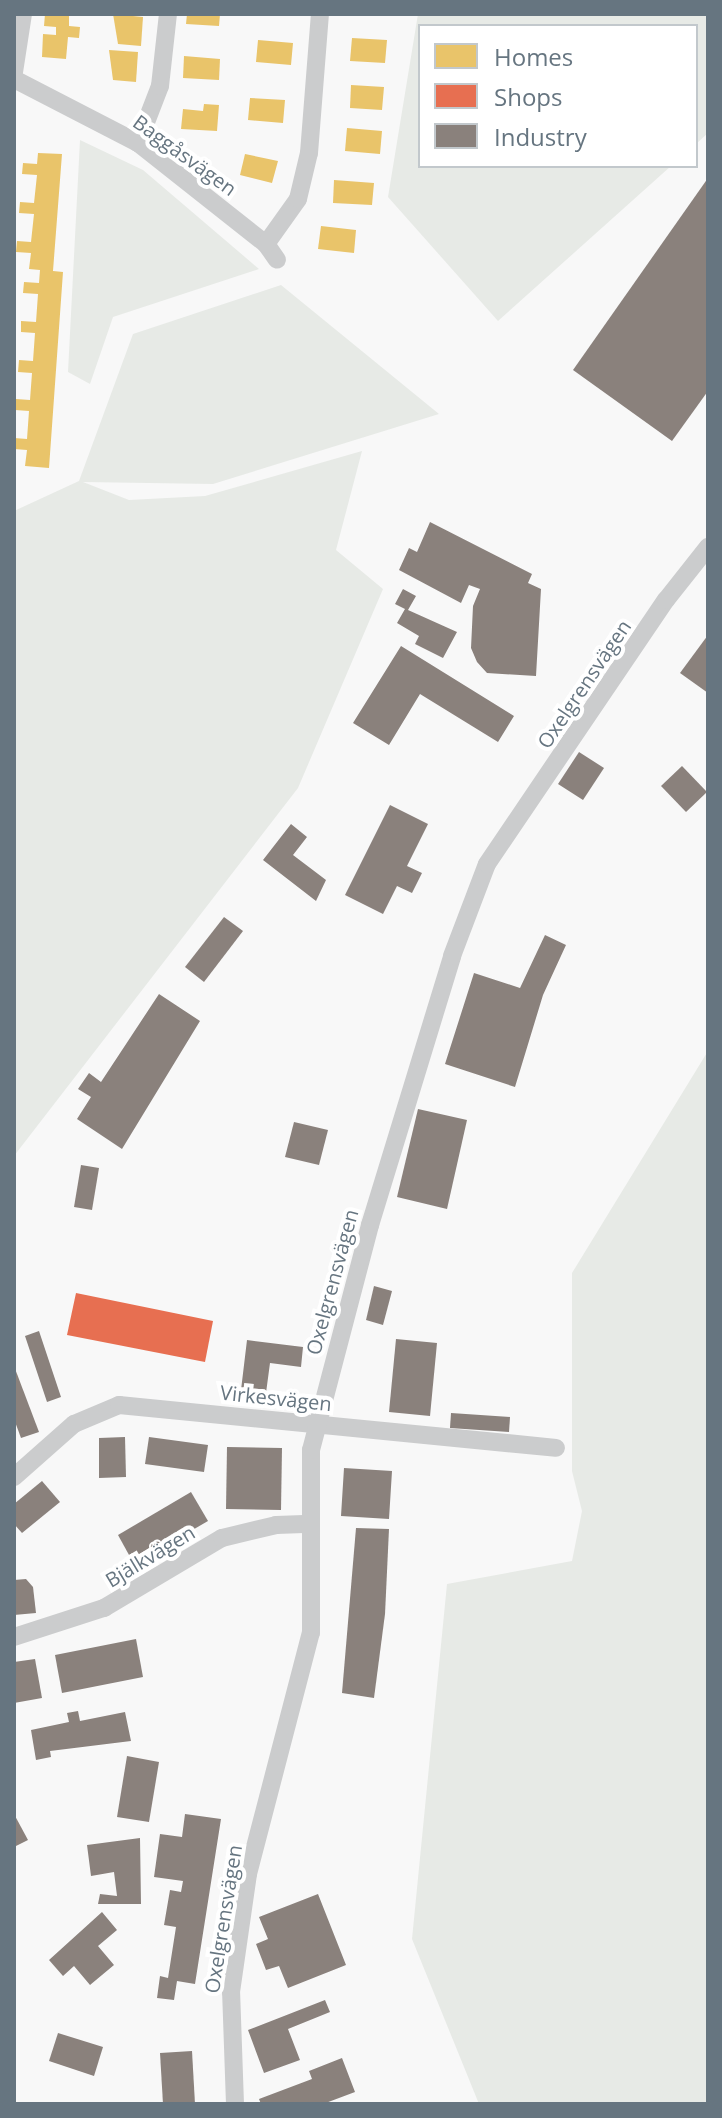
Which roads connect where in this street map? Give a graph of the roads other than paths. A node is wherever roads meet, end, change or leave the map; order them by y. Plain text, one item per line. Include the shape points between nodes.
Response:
1 (23, 14) edge
2 (168, 14) edge
3 (320, 14) edge
4 (14, 72) edge
5 (14, 79) edge
6 (138, 143) junction
7 (708, 547) edge
8 (318, 1425) junction
9 (556, 1448) dead end
10 (14, 1477) edge
11 (311, 1524) junction
12 (14, 1637) edge
13 (235, 2104) edge

1 - 4 street
2 - 6 street via 160,86
3 - 6 street, Baggåsvägen via 309,153 298,199 272,252
5 - 6 street, Baggåsvägen
7 - 8 street, Oxelgrensvägen via 666,600 487,864 452,956 370,1225
8 - 9 street, Virkesvägen
8 - 10 street, Virkesvägen via 119,1405 74,1424
8 - 11 street, Oxelgrensvägen via 311,1450
11 - 12 street, Bjälkvägen via 276,1525 222,1538 104,1608
11 - 13 street, Oxelgrensvägen via 311,1633 248,1874 231,1992

